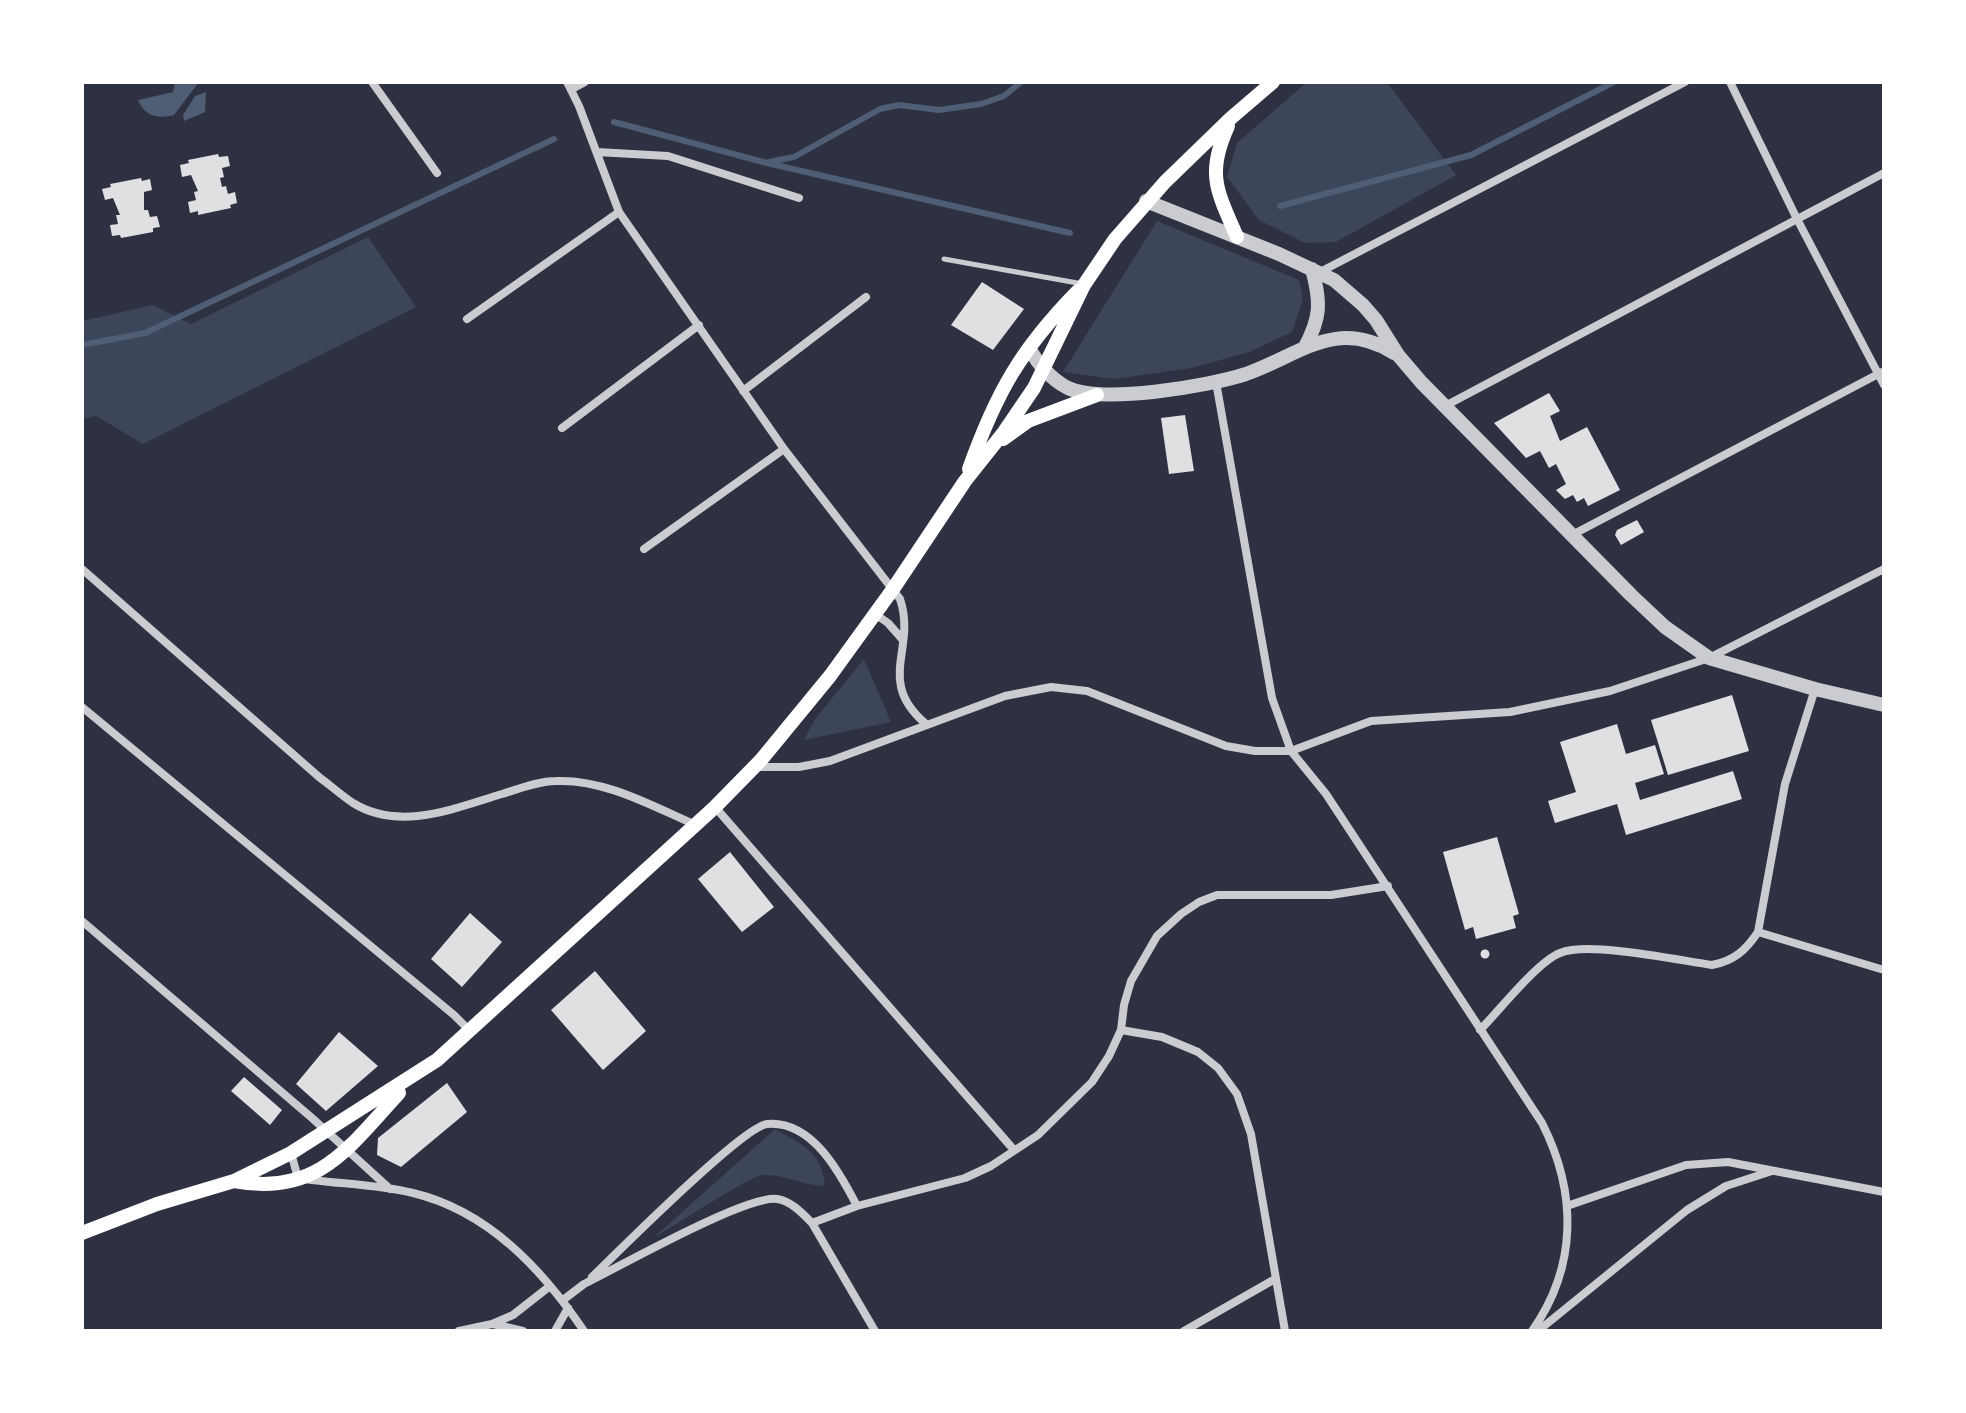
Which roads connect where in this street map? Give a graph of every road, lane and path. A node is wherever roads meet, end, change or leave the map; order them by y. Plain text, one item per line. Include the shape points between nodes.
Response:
1 (372, 82) edge
2 (585, 82) edge
3 (1273, 82) edge
4 (1685, 82) edge
5 (1730, 82) edge
6 (570, 86) edge
7 (1231, 118) junction
8 (597, 152) junction
9 (437, 173) dead end
10 (1884, 173) edge
11 (799, 198) dead end
12 (1146, 201) junction
13 (619, 212) junction
14 (1796, 217) junction
15 (1237, 237) junction
16 (944, 259) dead end
17 (1316, 270) junction
18 (1084, 285) junction
19 (866, 297) dead end
20 (467, 319) dead end
21 (699, 325) junction
22 (1305, 347) junction
23 (1029, 348) junction
24 (1398, 355) junction
25 (1043, 369) junction
26 (1881, 373) edge
27 (1216, 382) junction
28 (1884, 385) edge
29 (743, 391) junction
30 (1097, 395) junction
31 (1445, 406) junction
32 (562, 428) dead end
33 (993, 446) junction
34 (784, 449) junction
35 (965, 481) junction
36 (1572, 535) junction
37 (644, 549) dead end
38 (82, 569) edge
39 (1884, 569) edge
40 (893, 589) junction
41 (875, 614) junction
42 (903, 641) junction
43 (1709, 658) junction
44 (1815, 689) junction
45 (1884, 705) edge
46 (82, 707) edge
47 (926, 724) junction
48 (1291, 751) junction
49 (754, 767) junction
50 (715, 807) junction
51 (696, 825) junction
52 (1388, 886) junction
53 (82, 921) edge
54 (1758, 932) junction
55 (1884, 970) edge
56 (469, 1030) junction
57 (1121, 1030) junction
58 (1480, 1030) junction
59 (416, 1076) junction
60 (328, 1132) junction
61 (346, 1149) junction
62 (1014, 1150) junction
63 (291, 1153) junction
64 (1772, 1171) junction
65 (298, 1178) junction
66 (234, 1181) junction
67 (390, 1189) junction
68 (1884, 1192) edge
69 (857, 1206) junction
70 (1567, 1206) junction
71 (812, 1223) junction
72 (82, 1233) edge
73 (1275, 1279) junction
74 (584, 1284) junction
75 (550, 1286) junction
76 (566, 1304) junction
77 (492, 1324) junction
78 (459, 1331) edge
79 (523, 1331) edge
80 (555, 1331) edge
81 (584, 1331) edge
82 (875, 1331) edge
83 (1184, 1331) edge
84 (1285, 1331) edge
85 (1532, 1331) edge
86 (1538, 1331) edge

1 - 9 street
2 - 6 street
3 - 7 main road
4 - 17 street
5 - 14 street
6 - 8 street
7 - 12 main road
7 - 15 main road via 1214,171
8 - 11 street via 668,156
8 - 13 street
10 - 14 street
12 - 15 street
12 - 18 main road
13 - 20 street
13 - 21 street
14 - 26 street
14 - 31 street
15 - 17 street
16 - 18 lane
17 - 22 street via 1320,310
17 - 24 street via 1363,305
18 - 23 main road
18 - 25 main road
19 - 29 street
21 - 29 street
21 - 32 street
22 - 24 street via 1361,338
22 - 27 street
23 - 25 street
23 - 35 main road via 986,421
24 - 31 street
25 - 30 street via 1069,388
25 - 33 main road
26 - 28 street
26 - 36 street
27 - 30 street
27 - 48 street via 1272,698
29 - 34 street
30 - 33 main road via 1028,421
31 - 36 street
33 - 35 main road
34 - 37 street
34 - 40 street
35 - 40 main road
36 - 43 street via 1665,627
38 - 51 street via 356,804 383,814 429,815 552,781 580,782
39 - 43 street
40 - 41 main road
40 - 42 street via 904,611
41 - 42 street
41 - 49 main road
42 - 47 street via 903,696
43 - 44 street
43 - 48 street via 1610,691 1510,712 1371,721
44 - 45 street
44 - 54 street via 1785,784
46 - 56 street
47 - 48 street via 1005,696 1051,687 1087,691 1226,746
47 - 49 street via 830,761
48 - 52 street
49 - 50 main road
50 - 51 main road
50 - 62 street
51 - 56 main road
52 - 57 street via 1331,895 1217,895 1199,902 1157,936 1141,960
52 - 58 street
53 - 60 street
54 - 55 street
54 - 58 street via 1729,962 1712,965 1583,948 1559,953
56 - 59 main road
57 - 62 street via 1092,1082 1056,1119
57 - 73 street via 1162,1037 1198,1052 1237,1094 1251,1134
58 - 70 street via 1557,1153
59 - 60 main road
59 - 61 main road
60 - 61 street
60 - 63 main road
61 - 65 main road via 333,1163
61 - 67 street
62 - 69 street via 965,1178
63 - 65 street
63 - 66 main road
64 - 68 street
64 - 70 street via 1728,1162 1686,1165
64 - 86 street via 1726,1186 1687,1210
65 - 66 main road
65 - 67 street
66 - 72 main road
67 - 75 street via 442,1202 492,1229
69 - 71 street
69 - 74 street via 843,1178 810,1139 783,1125 759,1126
70 - 85 street via 1568,1239 1560,1276
71 - 74 street via 777,1199 742,1205
71 - 82 street
73 - 83 street
73 - 84 street
74 - 76 street
75 - 76 street
75 - 77 street
76 - 80 street
76 - 81 street
77 - 78 street
77 - 79 street

